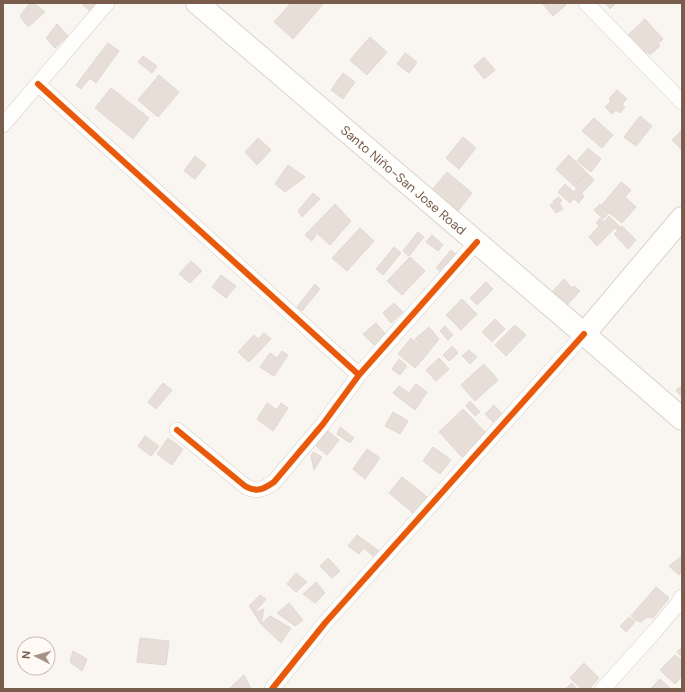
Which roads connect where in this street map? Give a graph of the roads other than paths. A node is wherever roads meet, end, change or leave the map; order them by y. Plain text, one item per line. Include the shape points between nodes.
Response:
1 (107, 3) edge
2 (197, 3) edge
3 (586, 3) edge
4 (38, 84) junction
5 (682, 102) edge
6 (3, 124) edge
7 (682, 218) edge
8 (477, 242) junction
9 (584, 334) junction
10 (359, 375) junction
11 (682, 419) edge
12 (177, 430) dead end
13 (682, 597) edge
14 (272, 689) edge
15 (603, 689) edge

1 - 4 street
2 - 8 main road, Santo Niño-San Jose Road
3 - 5 street
4 - 6 street
4 - 10 street
7 - 9 main road
8 - 9 main road, Santo Niño-San Jose Road
8 - 10 street
9 - 11 main road, Santo Niño-San Jose Road
9 - 14 street via 330,617
10 - 12 street via 323,424 274,482 265,488 254,490 245,486
13 - 15 street

